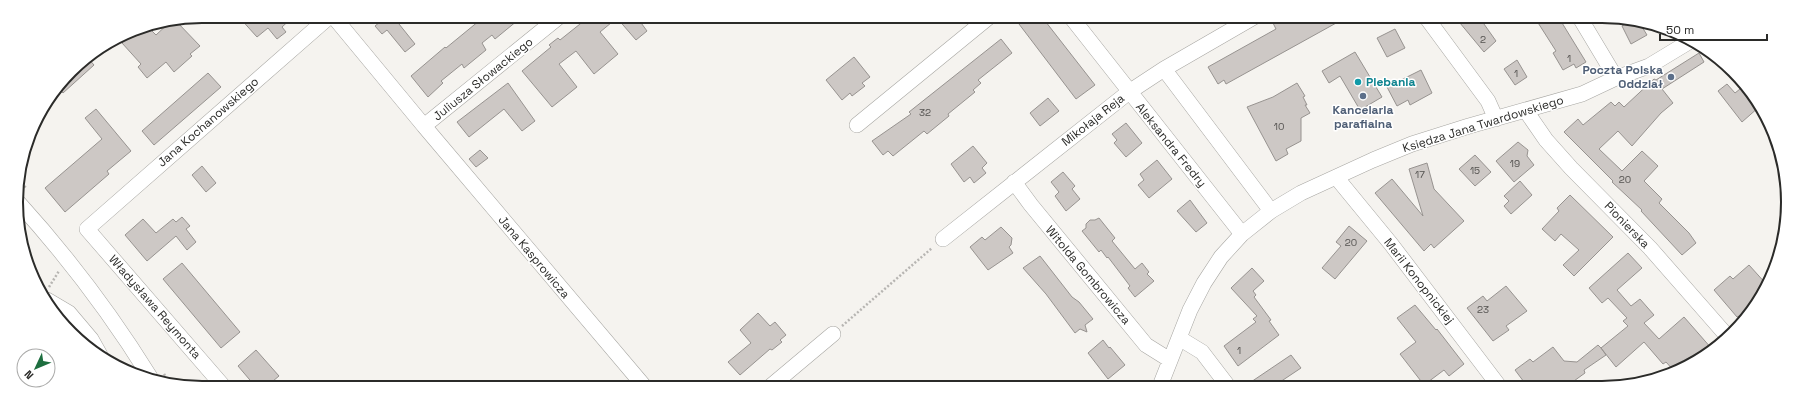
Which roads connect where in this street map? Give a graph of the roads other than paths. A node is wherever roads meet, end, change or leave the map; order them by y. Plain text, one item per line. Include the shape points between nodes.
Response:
1 (324, 23) edge
2 (338, 23) edge
3 (551, 23) edge
4 (983, 23) edge
5 (1076, 23) edge
6 (1244, 23) edge
7 (1430, 23) edge
8 (1583, 23) edge
9 (1686, 44) edge
10 (1164, 69) junction
11 (1616, 78) junction
12 (1129, 92) junction
13 (1526, 111) junction
14 (1496, 119) junction
15 (857, 125) dead end
16 (424, 126) junction
17 (1336, 177) junction
18 (1014, 182) junction
19 (23, 207) edge
20 (1271, 211) junction
21 (87, 228) joint
22 (1242, 234) junction
23 (943, 239) road end
24 (50, 297) edge
25 (1724, 333) edge
26 (833, 334) road end
27 (1179, 338) junction
28 (94, 345) edge
29 (1170, 360) junction
30 (148, 373) edge
31 (219, 381) edge
32 (640, 381) edge
33 (777, 381) edge
34 (1162, 381) edge
35 (1224, 381) edge
36 (1496, 381) edge

1 - 21 street, Jana Kochanowskiego
2 - 16 street, Juliusza Słowackiego
3 - 16 street, Juliusza Słowackiego
4 - 15 street
5 - 12 street, Aleksandra Fredry
6 - 10 street, Mikołaja Reja
7 - 14 street via 1488,101
8 - 11 street
9 - 11 street, Księdza Jana Twardowskiego via 1648,66
10 - 12 street, Mikołaja Reja
10 - 20 street
11 - 13 street, Księdza Jana Twardowskiego via 1582,94
12 - 18 street, Mikołaja Reja
12 - 22 street, Aleksandra Fredry
13 - 14 street, Księdza Jana Twardowskiego
13 - 25 street, Pionierska via 1546,140 1571,168 1650,248
14 - 17 street, Księdza Jana Twardowskiego via 1412,144
16 - 32 street, Jana Kasprowicza
17 - 20 street, Księdza Jana Twardowskiego via 1301,193
17 - 36 street, Marii Konopnickiej
18 - 23 street, Mikołaja Reja
18 - 29 street, Witolda Gombrowicza via 1146,345
19 - 30 street via 89,285
20 - 22 street, Księdza Jana Twardowskiego
21 - 31 street, Władysława Reymonta
22 - 27 street, Księdza Jana Twardowskiego via 1221,257 1204,283
24 - 28 street via 69,313
26 - 33 street
27 - 29 street, Księdza Jana Twardowskiego
27 - 35 street via 1202,352
29 - 34 street, Księdza Jana Twardowskiego

